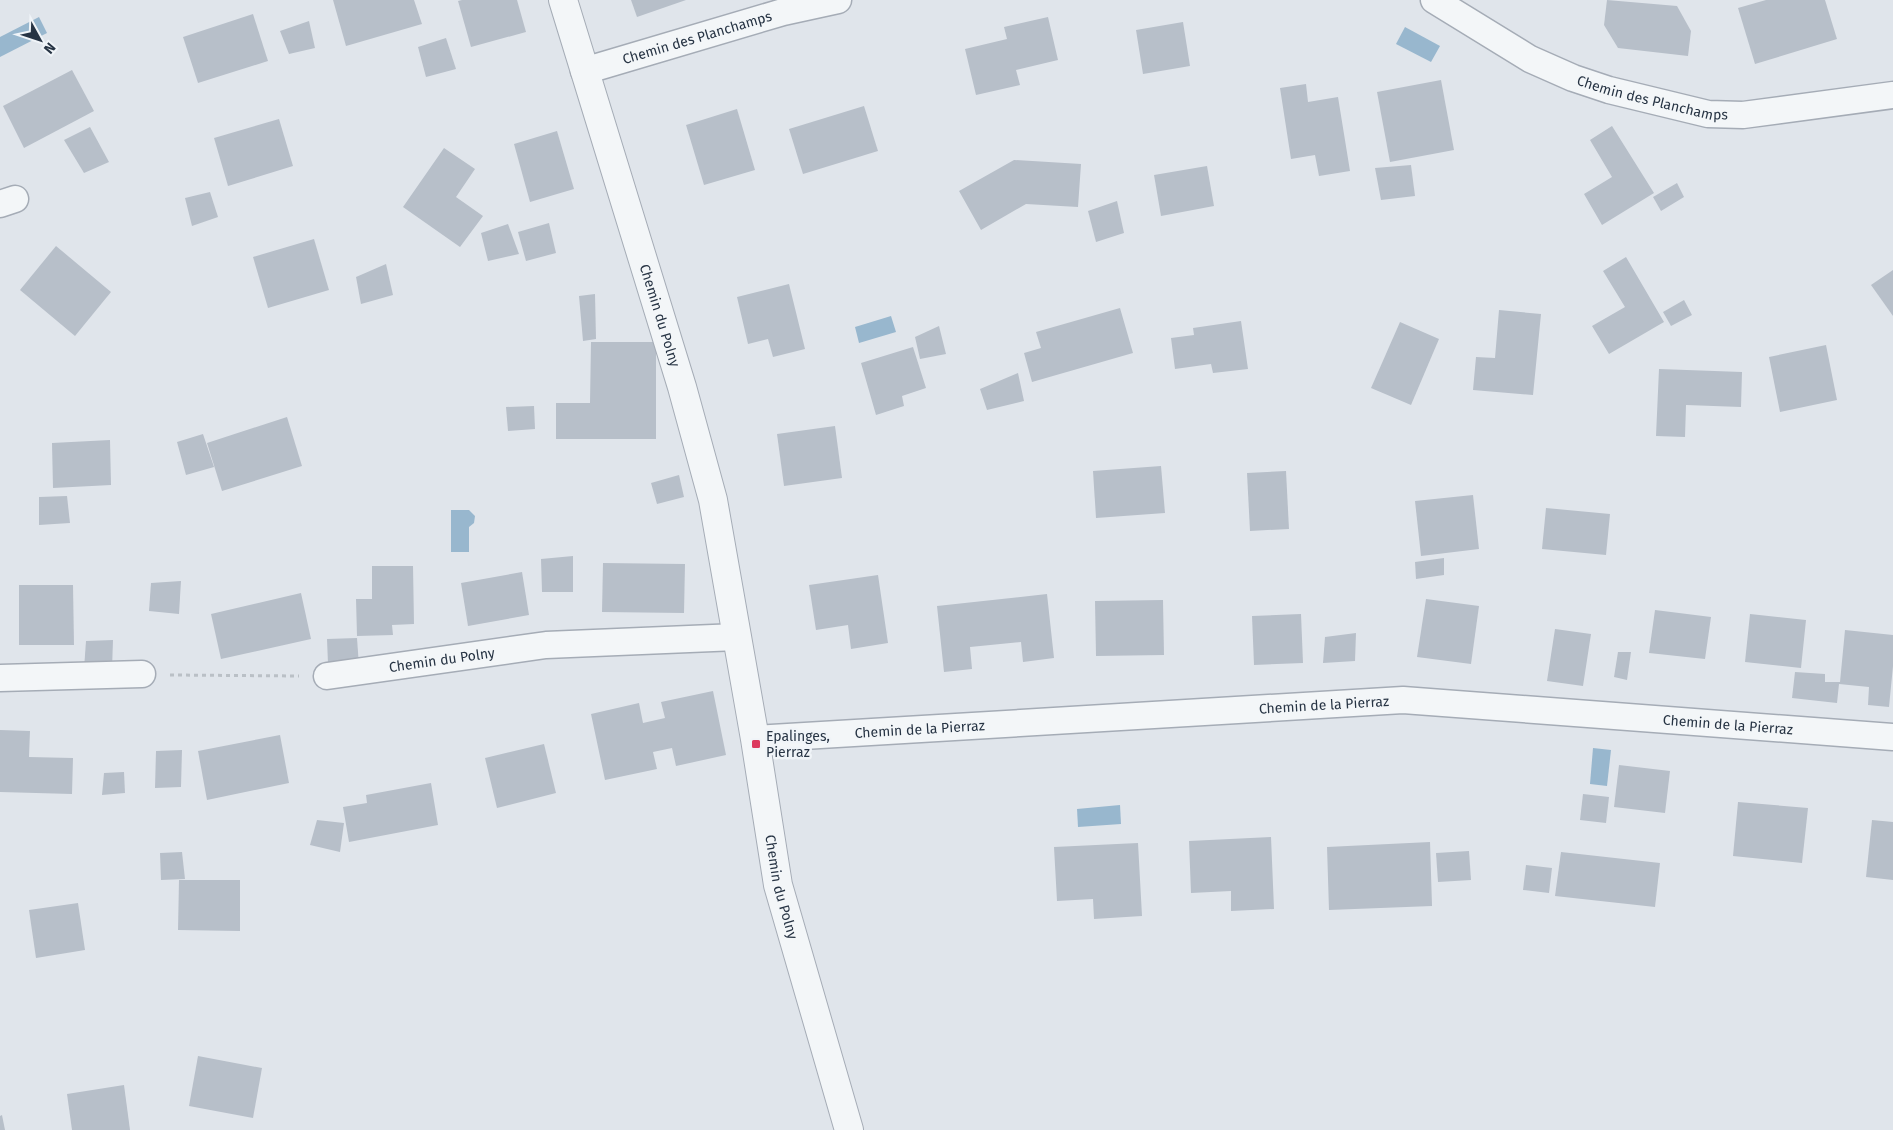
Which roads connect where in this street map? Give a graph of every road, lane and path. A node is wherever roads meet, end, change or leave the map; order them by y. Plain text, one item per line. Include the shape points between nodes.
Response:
1 (562, 0) edge
2 (838, 0) edge
3 (1434, 0) edge
4 (584, 71) junction
5 (1893, 95) edge
6 (737, 637) junction
7 (142, 674) joint
8 (327, 676) joint
9 (0, 678) edge
10 (1893, 737) edge
11 (755, 739) junction
12 (849, 1130) edge

1 - 4 street, Chemin du Polny
2 - 4 street, Chemin des Planchamps via 783,12
3 - 5 street, Chemin des Planchamps via 1530,59 1573,78 1708,114 1743,115
4 - 6 street, Chemin du Polny via 682,387 713,500
6 - 8 street, Chemin du Polny via 546,645
6 - 11 street, Chemin du Polny
7 - 8 path
7 - 9 street
10 - 11 street, Chemin de la Pierraz via 1404,700
11 - 12 street, Chemin du Polny via 778,885

